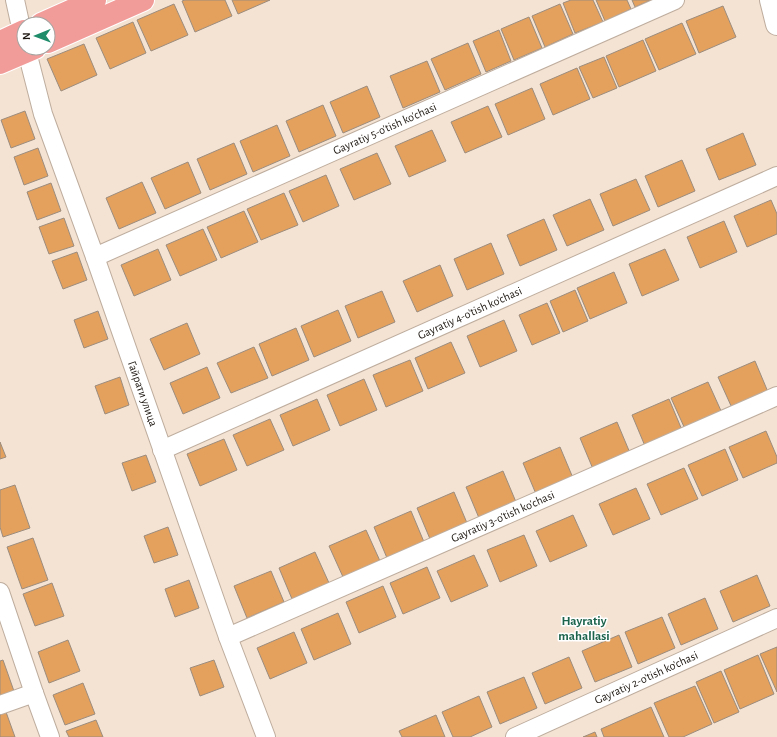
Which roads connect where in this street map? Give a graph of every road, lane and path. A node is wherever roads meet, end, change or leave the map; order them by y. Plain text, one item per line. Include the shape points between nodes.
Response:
1 (15, 0) edge
2 (95, 0) edge
3 (143, 0) edge
4 (675, 0) edge
5 (20, 16) edge
6 (56, 23) edge
7 (56, 38) edge
8 (16, 40) edge
9 (0, 42) edge
10 (16, 50) edge
11 (31, 56) edge
12 (0, 64) edge
13 (777, 176) edge
14 (95, 257) junction
15 (777, 396) edge
16 (162, 450) junction
17 (0, 592) edge
18 (777, 618) edge
19 (228, 637) junction
20 (34, 693) junction
21 (0, 705) edge
22 (50, 737) edge
23 (266, 737) edge
24 (515, 737) edge

1 - 5 street, Гайрати улица
2 - 6 main road
3 - 7 main road
4 - 14 street, Gayratiy 5-o'tish ko'chasi
8 - 9 main road
10 - 12 main road
11 - 14 street, Гайрати улица via 43,114
13 - 16 street, Gayratiy 4-o'tish ko'chasi
14 - 16 street, Гайрати улица
15 - 19 street, Gayratiy 3-o'tish ko'chasi
16 - 19 street, Гайрати улица
17 - 20 street
18 - 24 street, Gayratiy 2-o'tish ko'chasi
19 - 23 street, Гайрати улица
20 - 21 street
20 - 22 street

